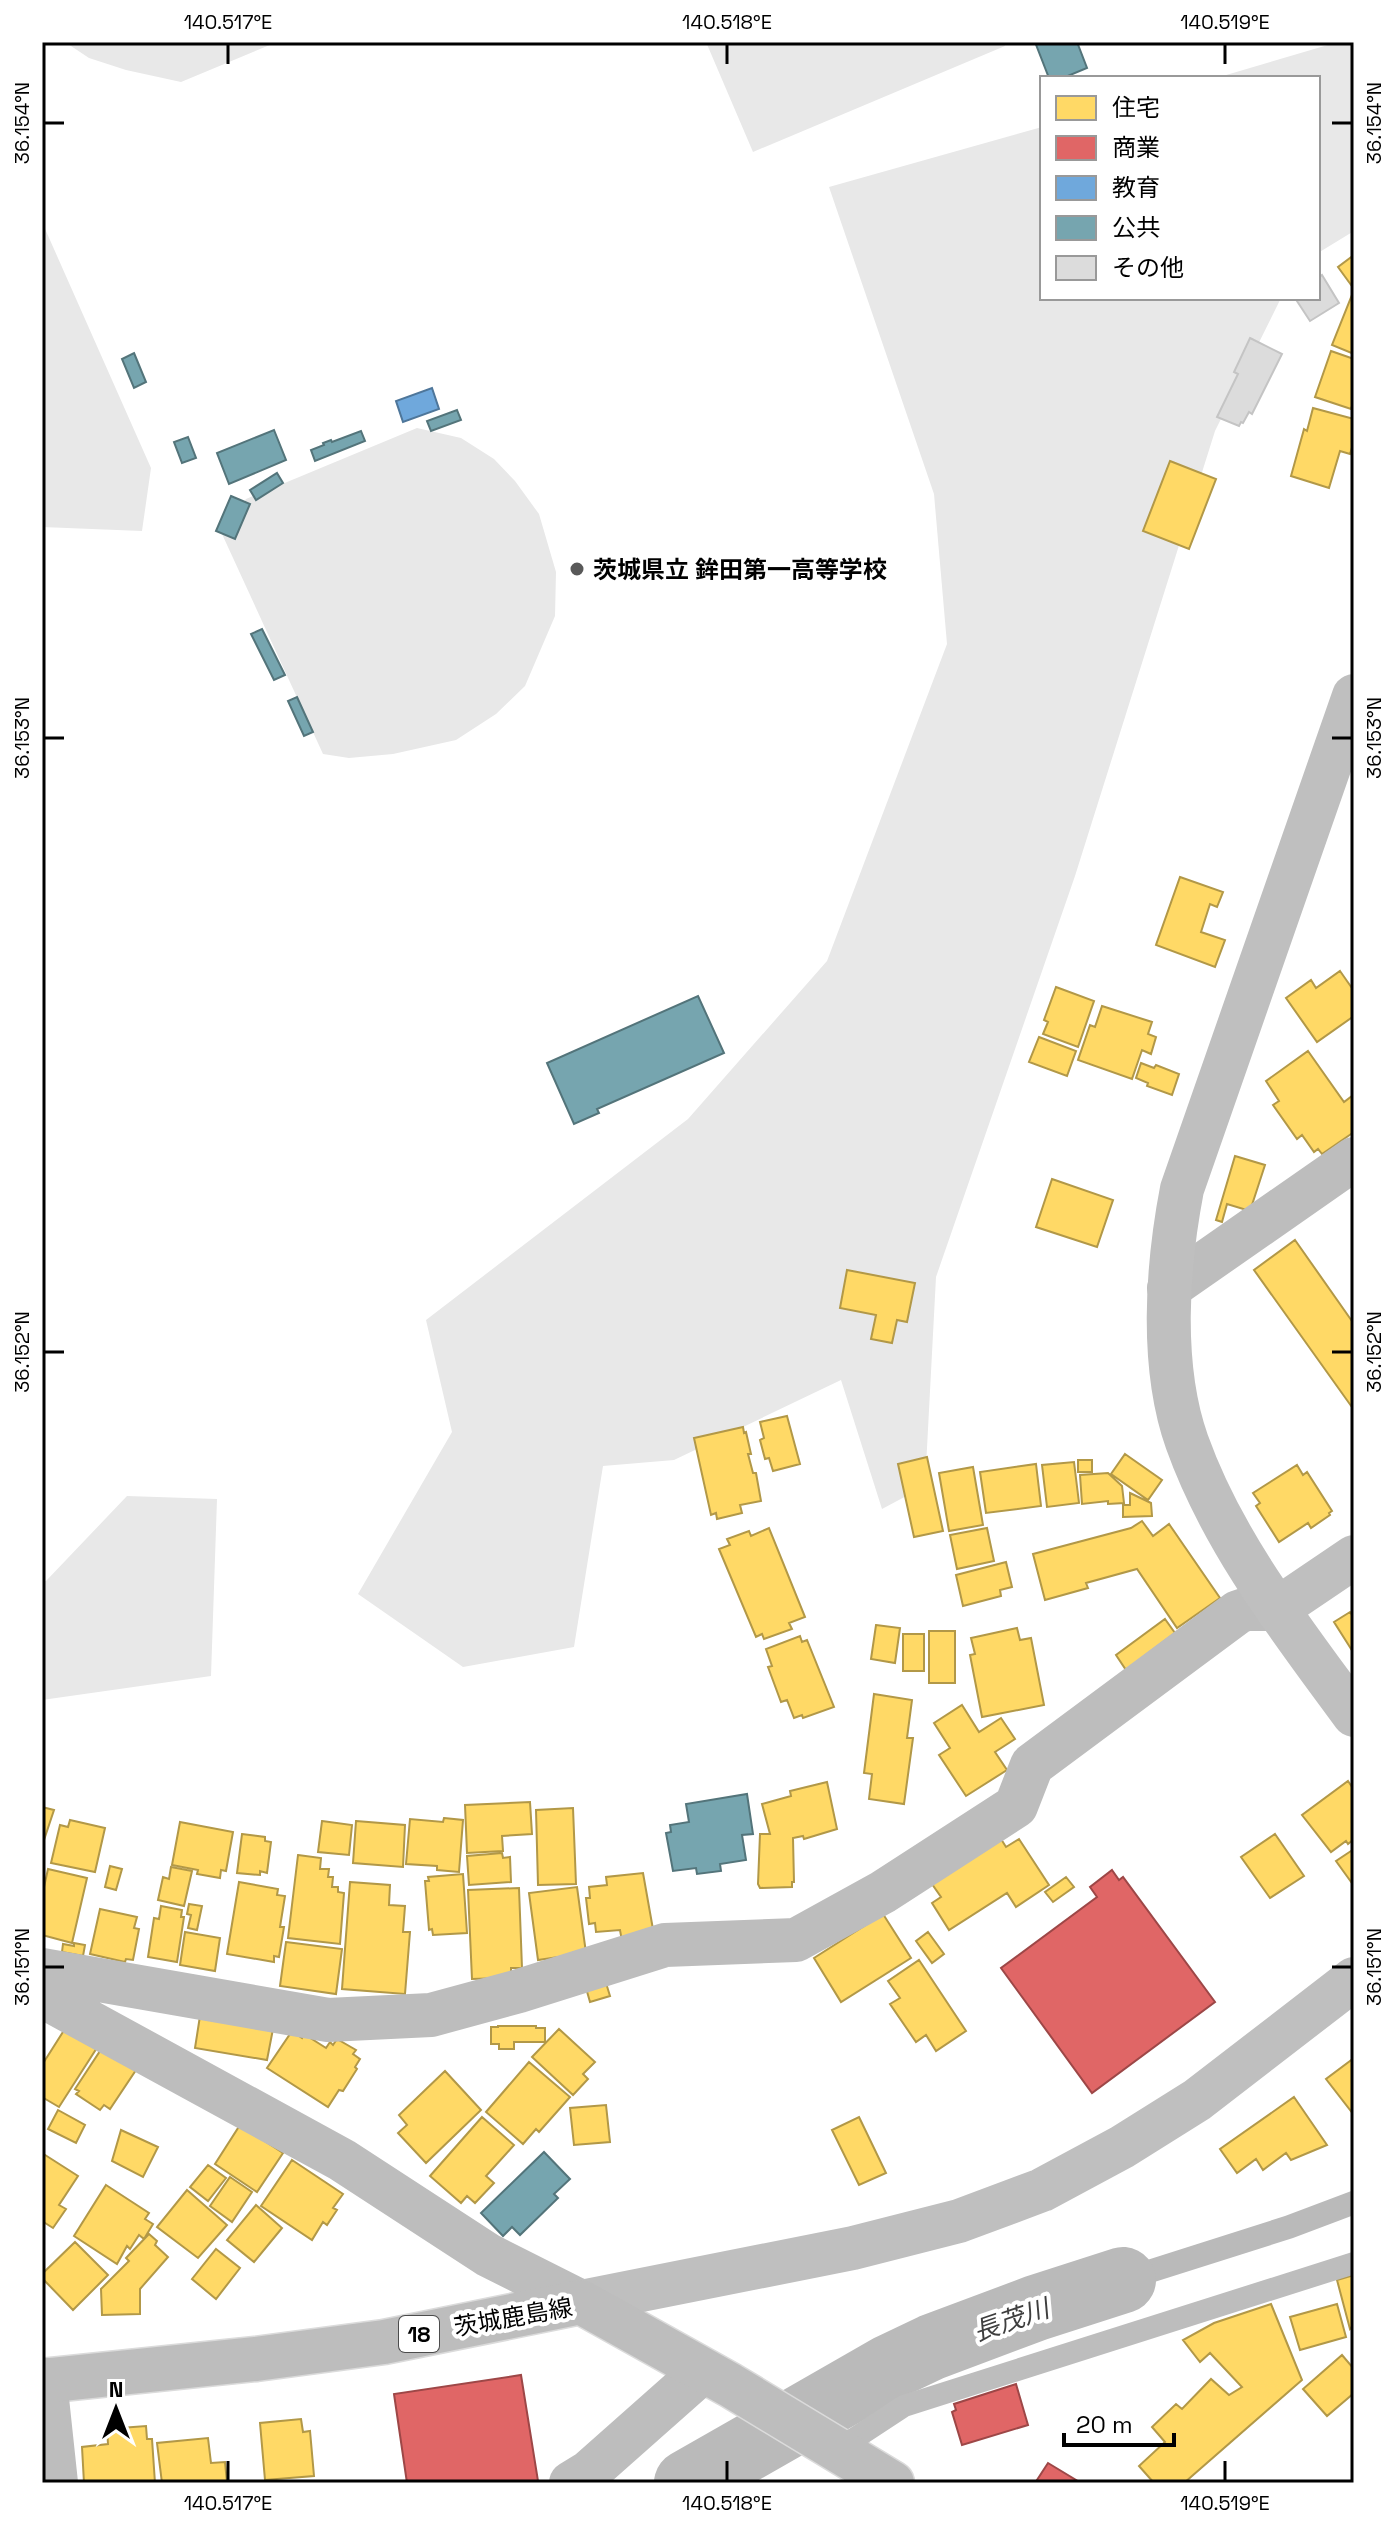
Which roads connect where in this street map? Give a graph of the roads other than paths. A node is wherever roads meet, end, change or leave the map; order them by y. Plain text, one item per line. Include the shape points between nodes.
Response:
1 (1354, 696) edge
2 (1354, 1159) edge
3 (1169, 1288) junction
4 (1354, 1557) edge
5 (1277, 1609) junction
6 (1354, 1715) edge
7 (42, 1970) edge
8 (1354, 1979) edge
9 (42, 1996) edge
10 (1354, 2263) edge
11 (581, 2302) junction
12 (716, 2378) junction
13 (44, 2380) edge
14 (826, 2444) junction
15 (56, 2483) edge
16 (571, 2483) edge
17 (892, 2483) edge

1 - 3 street via 1182,1189
2 - 3 street
3 - 5 street via 1174,1387 1186,1440 1228,1531
4 - 5 street
5 - 6 street
5 - 7 street via 1238,1612 1032,1765 1016,1806 883,1892 796,1940 665,1945 431,2015 328,2020
8 - 11 street via 1197,2100 1042,2190 959,2221 853,2248
9 - 11 street via 342,2160 488,2255
10 - 14 lane via 904,2406
11 - 12 street, 茨城鹿島線
11 - 13 street, 茨城鹿島線 / 18 via 384,2342
12 - 14 street, 茨城鹿島線
12 - 16 street
13 - 15 street
14 - 17 street, 茨城鹿島線

